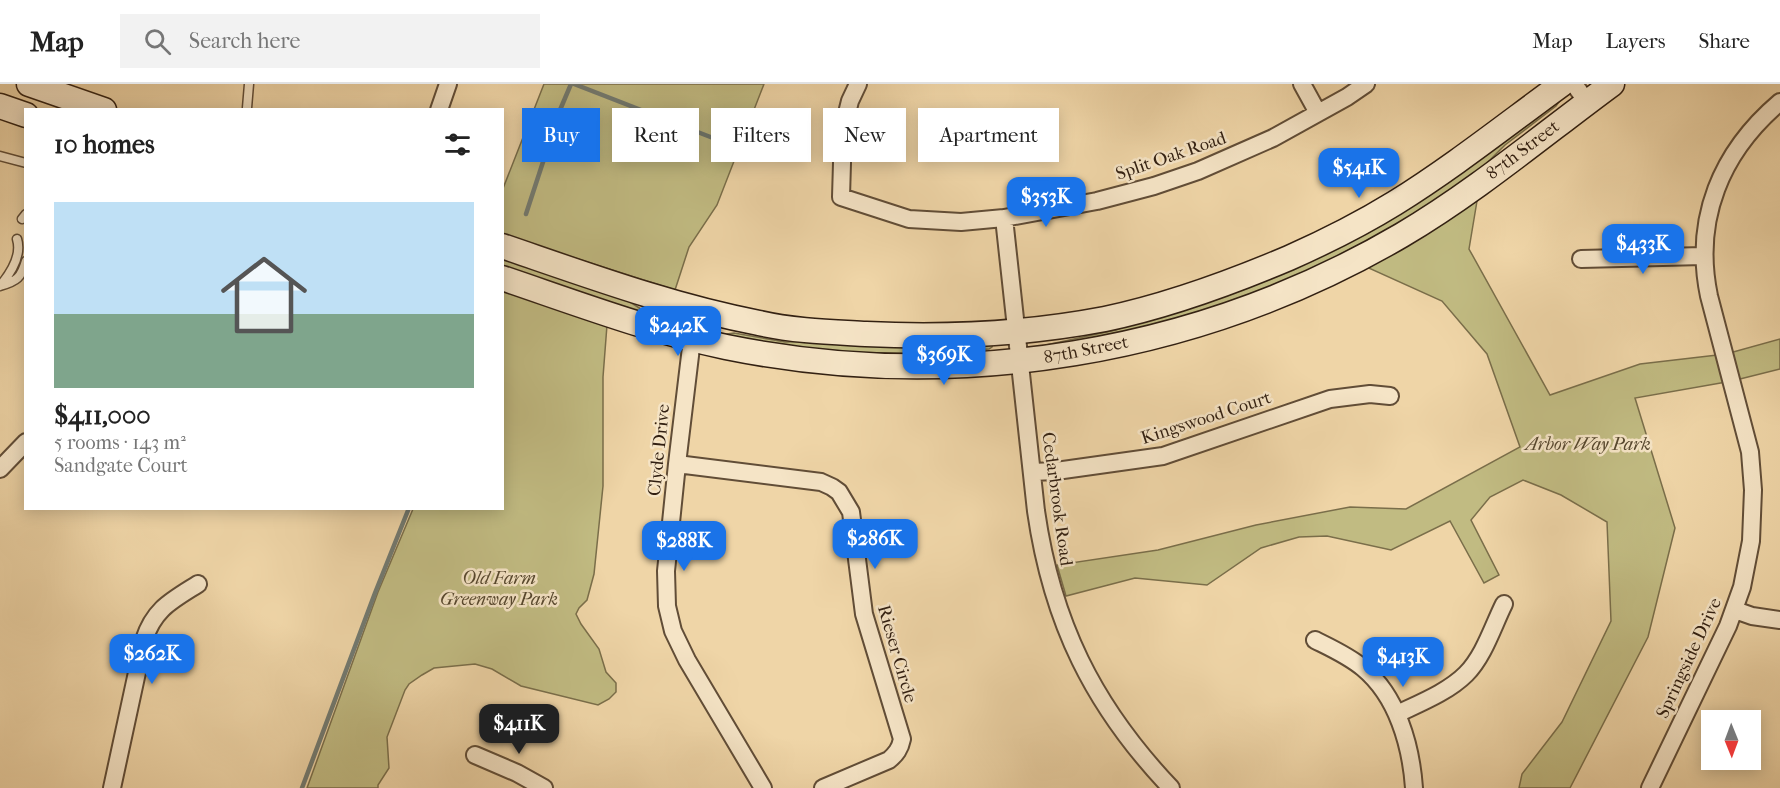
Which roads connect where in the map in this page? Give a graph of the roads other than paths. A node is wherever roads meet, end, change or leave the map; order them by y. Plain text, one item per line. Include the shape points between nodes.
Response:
1 (29, 84) edge
2 (249, 84) edge
3 (448, 84) edge
4 (858, 84) edge
5 (1302, 84) edge
6 (1366, 84) edge
7 (1562, 84) edge
8 (1612, 84) edge
9 (1580, 93) edge
10 (65, 97) edge
11 (1780, 102) edge
12 (0, 106) edge
13 (98, 108) edge
14 (247, 108) dead end
15 (440, 108) edge
16 (1318, 113) junction
17 (24, 114) edge
18 (0, 156) edge
19 (24, 163) edge
20 (1004, 218) junction
21 (20, 241) dead end
22 (504, 247) edge
23 (1703, 256) junction
24 (1581, 259) dead end
25 (24, 267) edge
26 (504, 279) edge
27 (0, 286) edge
28 (698, 309) junction
29 (1017, 332) junction
30 (692, 339) junction
31 (1020, 362) junction
32 (1390, 396) dead end
33 (24, 444) edge
34 (677, 464) junction
35 (0, 469) edge
36 (1032, 472) junction
37 (198, 584) dead end
38 (1504, 604) dead end
39 (1735, 610) junction
40 (1780, 620) edge
41 (1315, 640) dead end
42 (1396, 714) junction
43 (475, 755) dead end
44 (844, 784) edge
45 (1166, 786) edge
46 (112, 788) edge
47 (543, 788) edge
48 (763, 788) edge
49 (823, 788) edge
50 (1414, 788) edge
51 (1650, 788) edge

1 - 10 street
2 - 14 lane
3 - 15 street
4 - 20 street, Split Oak Road via 843,129 841,196 917,221
5 - 16 street
6 - 16 street, Split Oak Road
7 - 29 street, 87th Street via 1394,204 1305,250 1258,271 1160,304 1105,318
8 - 9 street, 87th Street
9 - 31 street, 87th Street via 1479,183 1404,234 1323,277 1201,324 1106,348
10 - 13 street
11 - 23 street, Springside Drive via 1745,137 1720,179 1709,209
12 - 17 street
16 - 20 street, Split Oak Road via 1273,138 1154,186
18 - 19 lane
20 - 29 street, Cedarbrook Road
21 - 27 lane via 12,270
22 - 28 street, 87th Street
23 - 24 street
23 - 39 street, Springside Drive via 1709,296 1746,432 1753,477 1749,557
25 - 27 lane via 16,280
26 - 30 street, 87th Street
28 - 29 street, 87th Street via 761,324 821,332 896,336
28 - 30 street, Clyde Drive
29 - 31 street, Cedarbrook Road
30 - 31 street, 87th Street via 822,362 896,366
30 - 34 street, Clyde Drive
31 - 36 street, Cedarbrook Road
32 - 36 street, Kingswood Court via 1330,399 1163,456
33 - 35 street
34 - 44 street, Rieser Circle via 821,482 838,492 851,512 865,622 902,739 900,748 889,760
34 - 48 street, Clyde Drive via 666,571 667,606 673,631
36 - 45 street, Cedarbrook Road via 1041,544 1066,632 1111,714
37 - 46 street via 165,604 148,626
38 - 42 street via 1467,674
39 - 40 street
39 - 51 street, Springside Drive
41 - 42 street via 1362,666 1377,680
42 - 50 street via 1410,754
43 - 47 street
44 - 49 street

